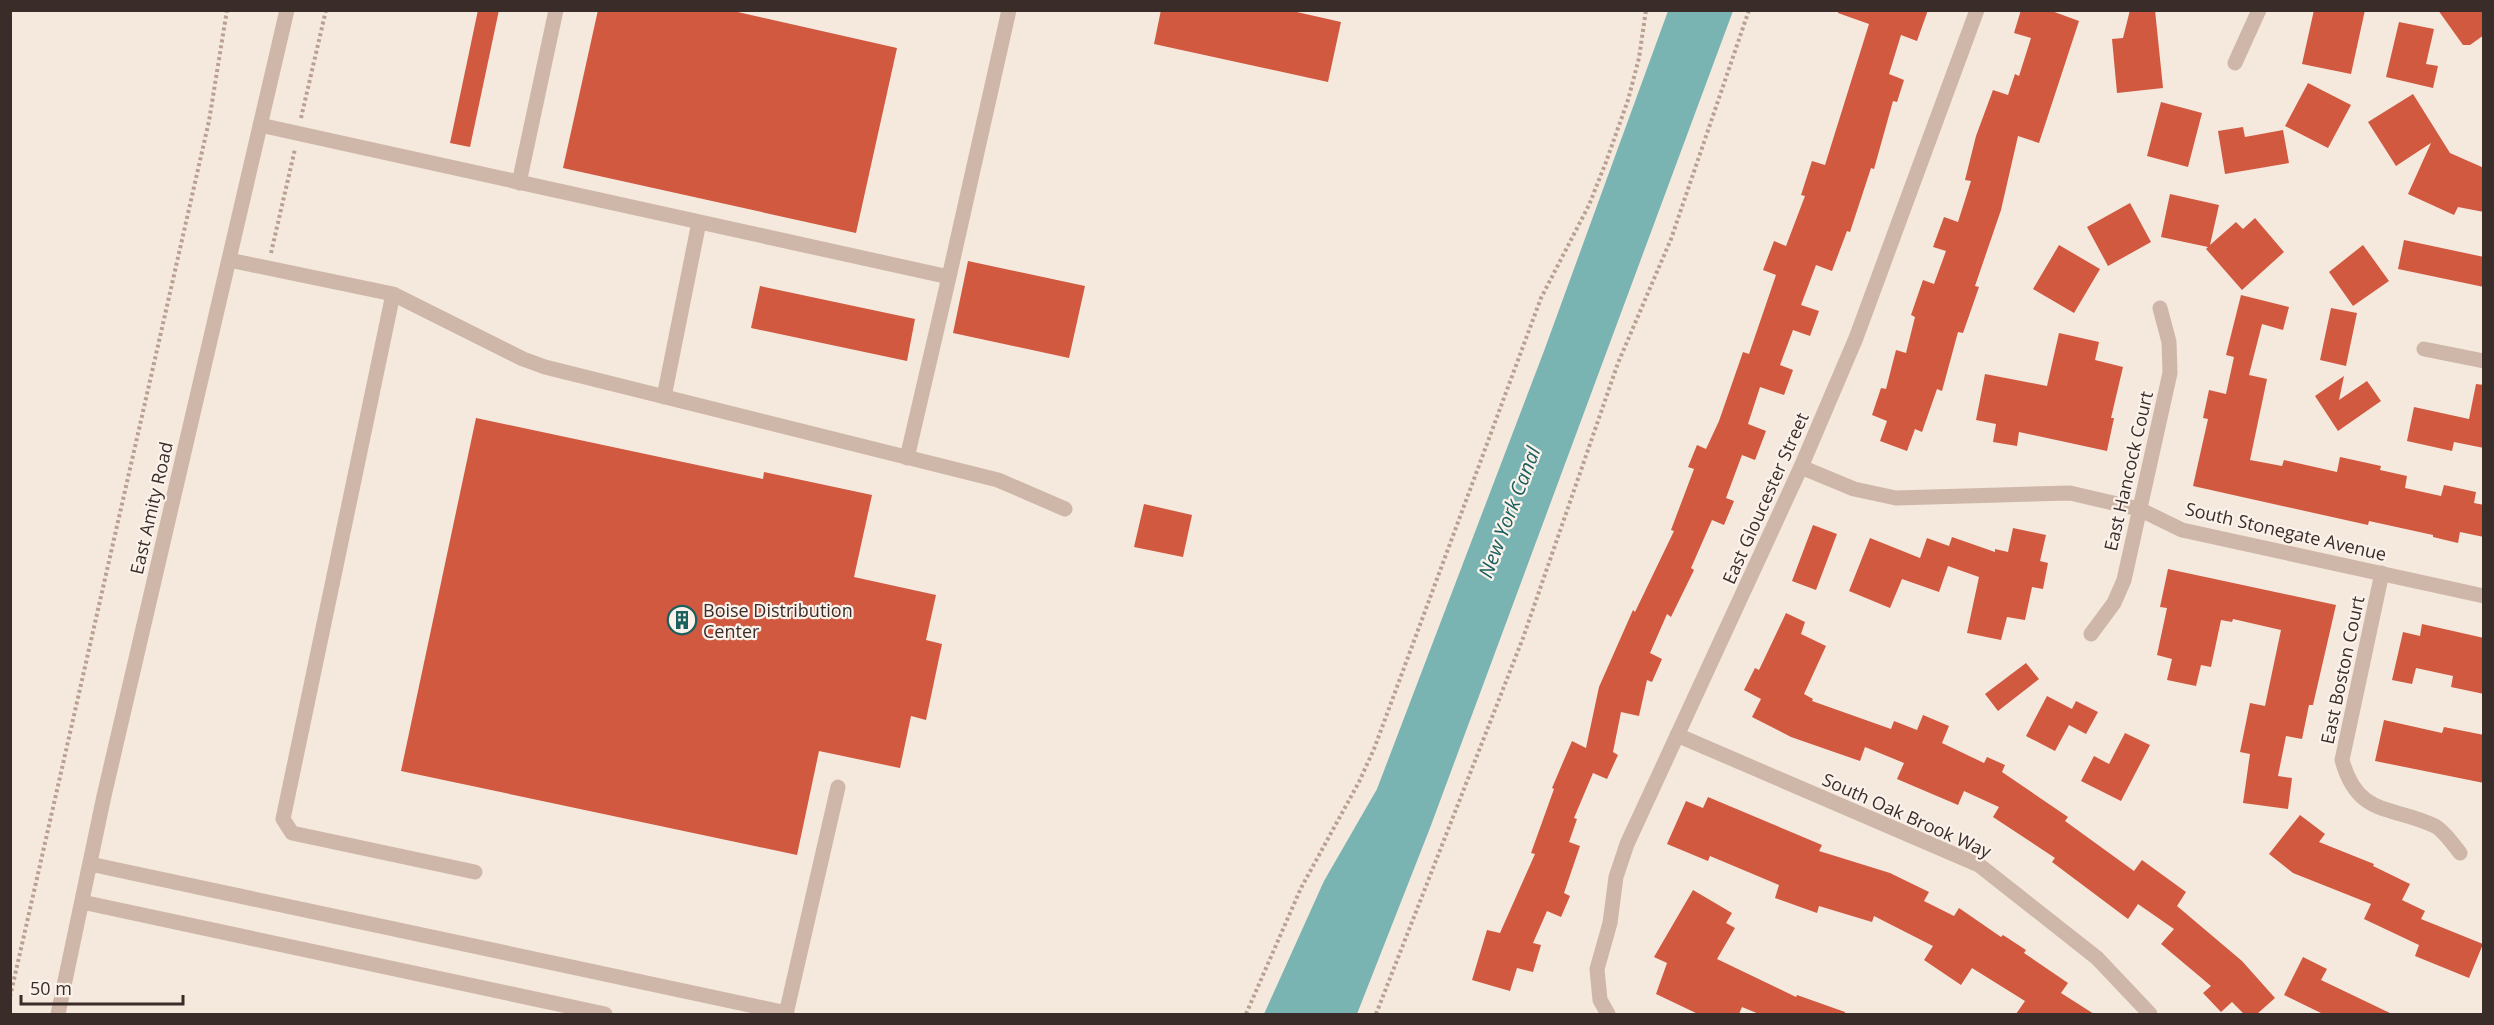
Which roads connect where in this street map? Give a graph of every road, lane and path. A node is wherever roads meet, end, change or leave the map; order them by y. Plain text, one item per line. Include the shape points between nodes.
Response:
1 (227, 10) edge
2 (287, 10) edge
3 (556, 10) edge
4 (1009, 10) edge
5 (1646, 10) edge
6 (1749, 10) edge
7 (1977, 10) edge
8 (2259, 10) edge
9 (2235, 63) dead end
10 (260, 125) junction
11 (519, 183) junction
12 (699, 222) junction
13 (229, 260) junction
14 (949, 277) junction
15 (393, 294) junction
16 (2160, 308) dead end
17 (2424, 348) dead end
18 (2484, 361) edge
19 (664, 397) junction
20 (907, 458) junction
21 (1802, 467) junction
22 (1065, 509) dead end
23 (2139, 509) junction
24 (2382, 573) junction
25 (2484, 596) edge
26 (2091, 634) dead end
27 (1677, 735) junction
28 (838, 787) dead end
29 (2460, 853) dead end
30 (90, 864) junction
31 (475, 872) dead end
32 (82, 902) junction
33 (10, 997) edge
34 (58, 1014) edge
35 (605, 1014) edge
36 (786, 1014) edge
37 (1246, 1014) edge
38 (1376, 1014) edge
39 (1608, 1014) edge
40 (2150, 1014) edge

1 - 33 path via 206,133
2 - 10 street, East Amity Road
3 - 11 street
4 - 14 street
5 - 37 path via 1628,100 1606,162 1589,205 1541,298 1374,749 1301,888
6 - 38 path via 1671,238 1618,363 1523,638
7 - 21 street, East Gloucester Street via 1856,338
8 - 9 street
10 - 11 street
10 - 13 street, East Amity Road
11 - 12 street
12 - 14 street
12 - 19 street
13 - 15 street
13 - 30 street, East Amity Road
14 - 20 street
15 - 19 street via 545,368
15 - 31 street via 283,819 292,833
16 - 23 street, East Hancock Court via 2169,342 2169,373
17 - 18 street
19 - 20 street
20 - 22 street via 998,480
21 - 23 street, South Stonegate Avenue via 1854,489 1896,498 2070,493
21 - 27 street, East Gloucester Street
23 - 24 street, South Stonegate Avenue via 2182,530
23 - 26 street, East Hancock Court via 2124,580 2114,603
24 - 25 street, South Stonegate Avenue
24 - 29 street, East Boston Court via 2342,760 2347,777 2366,801 2379,809 2437,827
27 - 39 street, East Gloucester Street via 1616,877 1610,923 1597,969 1600,1000
27 - 40 street, South Oak Brook Way via 1979,865 2097,958
28 - 36 street
30 - 32 street, East Amity Road
30 - 36 street
32 - 34 street, East Amity Road
32 - 35 street

